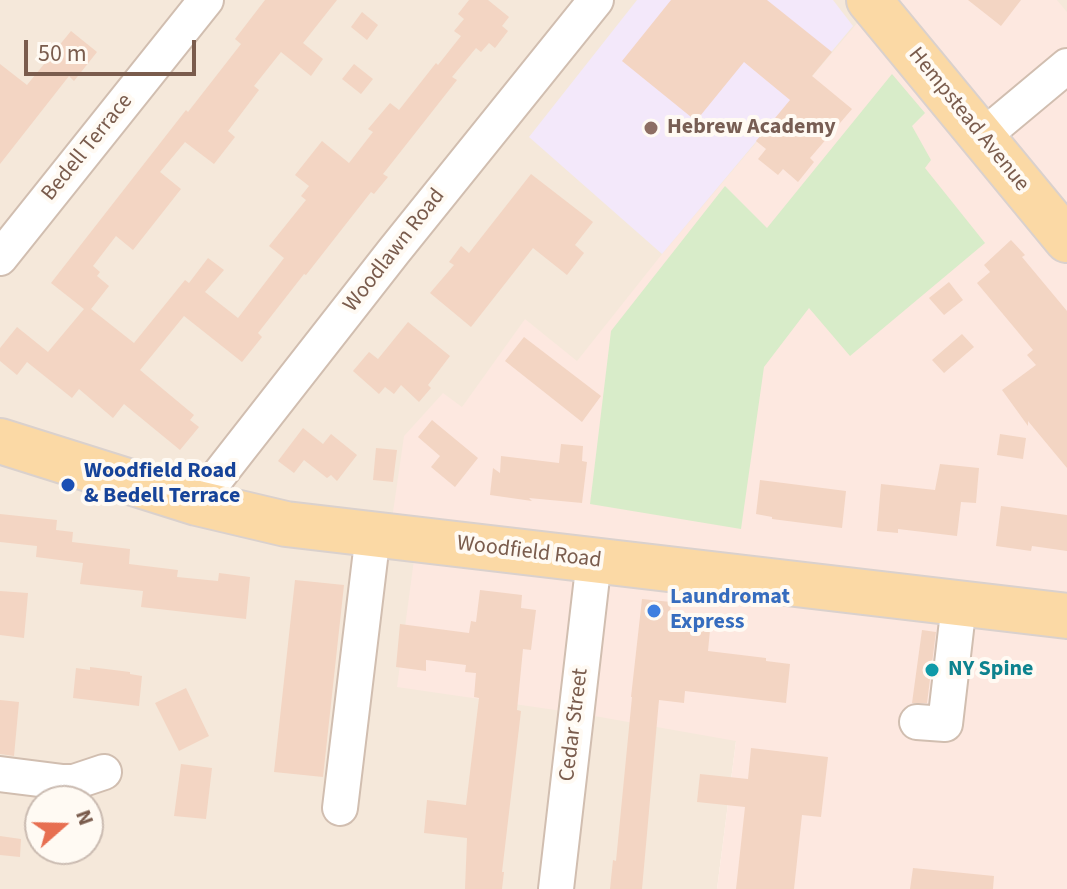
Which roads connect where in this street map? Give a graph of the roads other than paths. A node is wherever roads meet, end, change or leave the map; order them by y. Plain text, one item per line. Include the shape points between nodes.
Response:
1 (206, 0) edge
2 (596, 0) edge
3 (869, 0) edge
4 (1067, 66) edge
5 (982, 137) junction
6 (1067, 240) edge
7 (0, 258) edge
8 (0, 441) edge
9 (197, 503) junction
10 (373, 534) junction
11 (594, 560) junction
12 (959, 604) junction
13 (1067, 616) edge
14 (917, 722) dead end
15 (104, 772) dead end
16 (0, 774) edge
17 (340, 808) dead end
18 (556, 889) edge

1 - 7 street, Bedell Terrace
2 - 9 street, Woodlawn Road
3 - 5 main road, Hempstead Avenue
4 - 5 street
5 - 6 main road, Hempstead Avenue
8 - 9 main road, Woodfield Road
9 - 10 main road, Woodfield Road via 286,524
10 - 11 main road, Woodfield Road
10 - 17 street
11 - 12 main road, Woodfield Road
11 - 18 street, Cedar Street
12 - 13 main road, Woodfield Road
12 - 14 street via 945,724
15 - 16 street via 74,782

